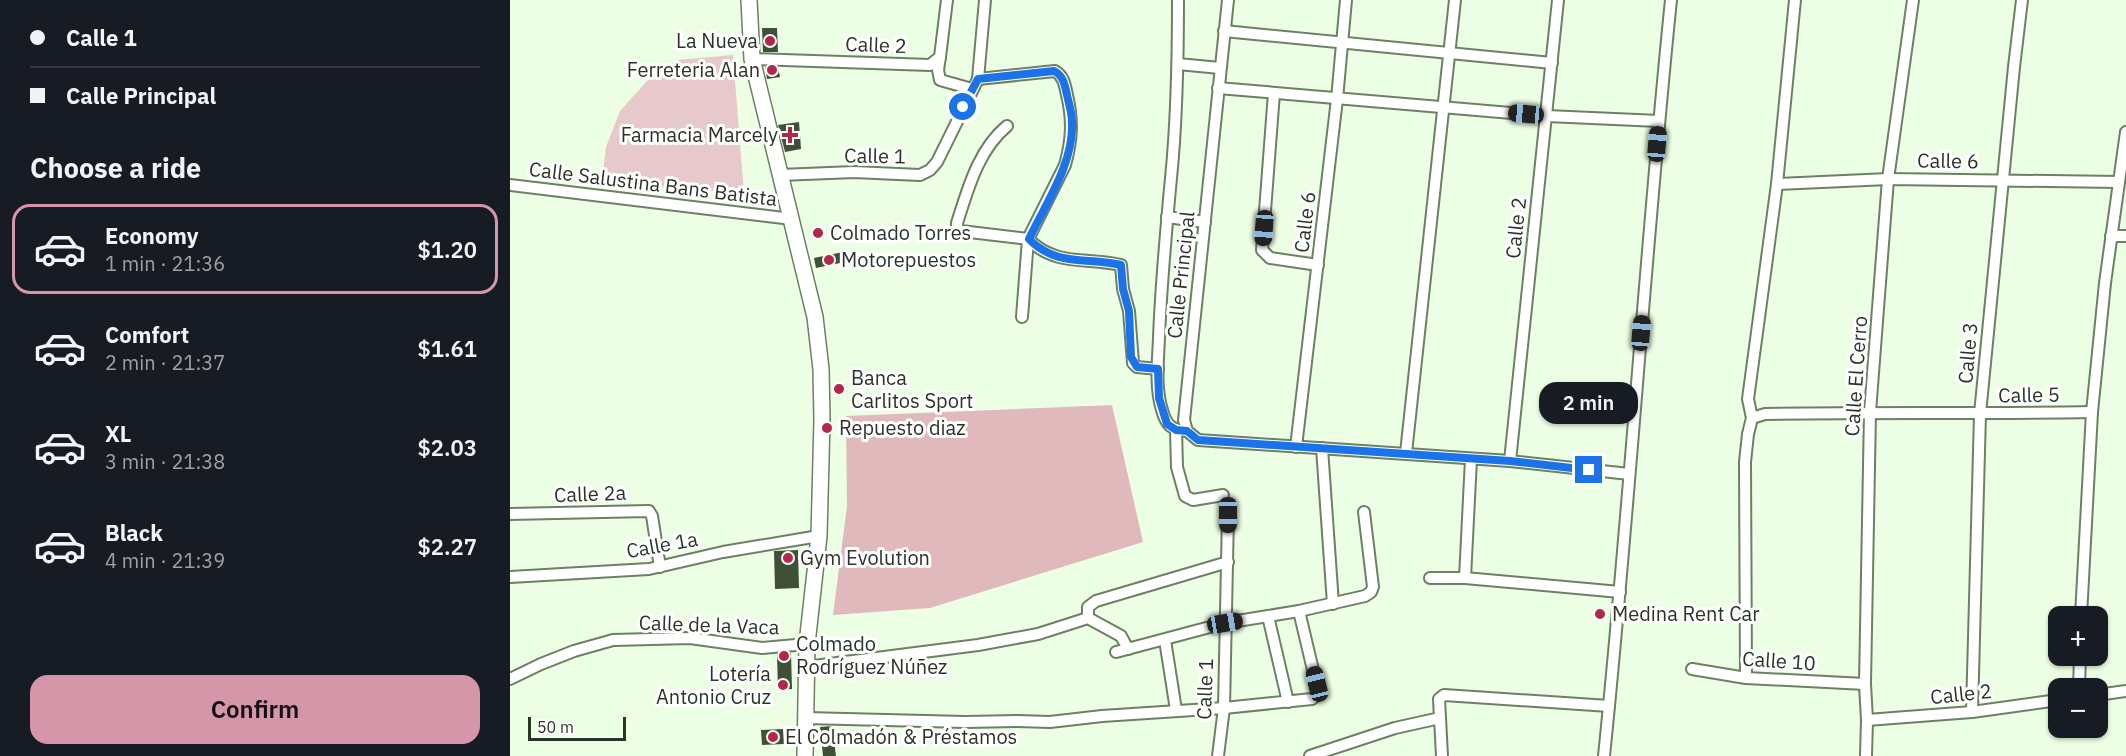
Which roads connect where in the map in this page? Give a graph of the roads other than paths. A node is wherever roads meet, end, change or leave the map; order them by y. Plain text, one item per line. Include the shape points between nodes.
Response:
1 (748, 0) edge
2 (947, 0) edge
3 (985, 0) edge
4 (1178, 0) edge
5 (1228, 0) edge
6 (1346, 0) edge
7 (1455, 0) edge
8 (1558, 0) edge
9 (1671, 0) edge
10 (1795, 0) edge
11 (1913, 0) edge
12 (2022, 0) edge
13 (1224, 31) junction
14 (1342, 43) junction
15 (1449, 53) junction
16 (940, 57) junction
17 (752, 59) junction
18 (1552, 63) junction
19 (1178, 64) junction
20 (1220, 68) junction
21 (975, 84) junction
22 (1218, 88) junction
23 (1274, 93) junction
24 (1337, 99) junction
25 (1444, 107) junction
26 (1546, 116) junction
27 (1659, 121) junction
28 (1007, 126) dead end
29 (2126, 132) edge
30 (780, 176) junction
31 (1888, 179) junction
32 (2002, 180) junction
33 (2119, 182) junction
34 (1777, 184) junction
35 (510, 185) edge
36 (1167, 217) junction
37 (792, 219) junction
38 (1204, 222) junction
39 (2111, 236) junction
40 (2126, 236) edge
41 (1029, 239) junction
42 (1318, 265) junction
43 (1022, 317) dead end
44 (1158, 369) junction
45 (1870, 412) junction
46 (2092, 412) junction
47 (1980, 414) junction
48 (1752, 418) junction
49 (1181, 431) junction
50 (1296, 447) junction
51 (1322, 448) junction
52 (1406, 453) junction
53 (1471, 459) junction
54 (1510, 461) junction
55 (1629, 474) junction
56 (1223, 495) dead end
57 (1364, 512) dead end
58 (510, 514) edge
59 (1228, 515) dead end
60 (819, 536) junction
61 (1228, 562) junction
62 (660, 567) junction
63 (510, 577) edge
64 (1430, 578) dead end
65 (1465, 578) junction
66 (1620, 592) junction
67 (1333, 604) junction
68 (2082, 606) edge
69 (1299, 611) junction
70 (1268, 616) junction
71 (1088, 618) junction
72 (1225, 623) junction
73 (1166, 640) junction
74 (807, 644) junction
75 (1128, 649) junction
76 (1116, 652) dead end
77 (806, 667) junction
78 (1692, 669) dead end
79 (1746, 678) junction
80 (510, 679) edge
81 (1865, 684) junction
82 (2126, 691) edge
83 (2108, 693) edge
84 (2048, 701) edge
85 (1288, 702) junction
86 (1609, 706) junction
87 (1224, 708) junction
88 (1176, 710) junction
89 (1972, 712) junction
90 (806, 717) junction
91 (1440, 718) junction
92 (1867, 720) junction
93 (805, 756) edge
94 (1218, 756) edge
95 (1310, 756) edge
96 (1442, 756) edge
97 (1604, 756) edge
98 (1866, 756) edge

1 - 17 main road
2 - 16 street
3 - 21 street, Calle 1
4 - 19 street
5 - 13 street, Calle Principal
6 - 14 street, Calle 6
7 - 15 street
8 - 18 street, Calle 2
9 - 27 street
10 - 34 street
11 - 31 street, Calle El Cerro
12 - 32 street, Calle 3
13 - 14 street
13 - 20 street, Calle Principal
14 - 15 street
14 - 24 street, Calle 6
15 - 18 street
15 - 25 street
16 - 17 street, Calle 2 via 930,65
16 - 21 street via 940,80
17 - 30 main road
18 - 26 street, Calle 2
19 - 20 street
19 - 36 street
20 - 22 street, Calle Principal
21 - 30 street, Calle 1 via 937,162 920,175 854,172
21 - 41 street via 1054,71 1064,82 1072,121 1068,154
22 - 23 street
22 - 38 street, Calle Principal
23 - 24 street
23 - 42 street via 1262,250 1270,258
24 - 25 street
24 - 42 street, Calle 6
25 - 26 street
25 - 52 street
26 - 27 street
26 - 54 street, Calle 2
27 - 55 street
28 - 41 street via 976,166 957,228
29 - 33 street
30 - 37 main road
31 - 32 street, Calle 6
31 - 34 street, Calle 6
31 - 45 street, Calle El Cerro
32 - 33 street, Calle 6
32 - 47 street, Calle 3
33 - 39 street
34 - 48 street via 1748,399
35 - 37 street, Calle Salustina Bans Batista
36 - 38 street
36 - 44 street
37 - 60 main road via 816,317 821,369
38 - 49 street, Calle Principal
39 - 40 street
39 - 46 street
41 - 43 street
41 - 44 street via 1051,255 1121,265 1133,363
42 - 50 street, Calle 6
44 - 49 street via 1162,411 1167,424
45 - 47 street, Calle 5
45 - 48 street, Calle 5 via 1765,414
45 - 81 street, Calle El Cerro
46 - 47 street, Calle 5
46 - 68 street
47 - 89 street, Calle 3
48 - 79 street via 1745,462
49 - 50 street via 1198,440
49 - 56 street, Calle Principal via 1177,467 1185,496 1193,500
50 - 51 street
51 - 52 street
51 - 67 street
52 - 53 street
53 - 54 street
53 - 65 street
54 - 55 street
55 - 66 street
57 - 67 street via 1373,587 1365,596
58 - 62 street, Calle 2a via 649,511
59 - 61 street, Calle 1
60 - 62 street, Calle 1a
60 - 74 main road
61 - 71 street via 1096,601 1088,607
61 - 72 street, Calle 1
62 - 63 street, Calle 1a
64 - 65 street
65 - 66 street
66 - 86 street
67 - 69 street
69 - 70 street
69 - 85 street via 1318,691 1311,699
70 - 72 street
70 - 85 street
71 - 75 street via 1121,636
71 - 77 street via 1038,634 978,645
72 - 73 street
72 - 87 street, Calle 1
73 - 75 street
73 - 88 street
74 - 77 main road
74 - 80 street, Calle de la Vaca via 762,648 690,638 613,640 574,651
75 - 76 street
77 - 90 main road
78 - 79 street, Calle 10
79 - 81 street, Calle 10
81 - 92 street, Calle El Cerro
82 - 83 street
84 - 89 street, Calle 2
85 - 87 street
86 - 91 street via 1454,694 1439,699
86 - 97 street
87 - 88 street
87 - 94 street, Calle 1
88 - 90 street via 1050,722
89 - 92 street, Calle 2
90 - 93 main road
91 - 95 street via 1395,728
91 - 96 street
92 - 98 street, Calle El Cerro

